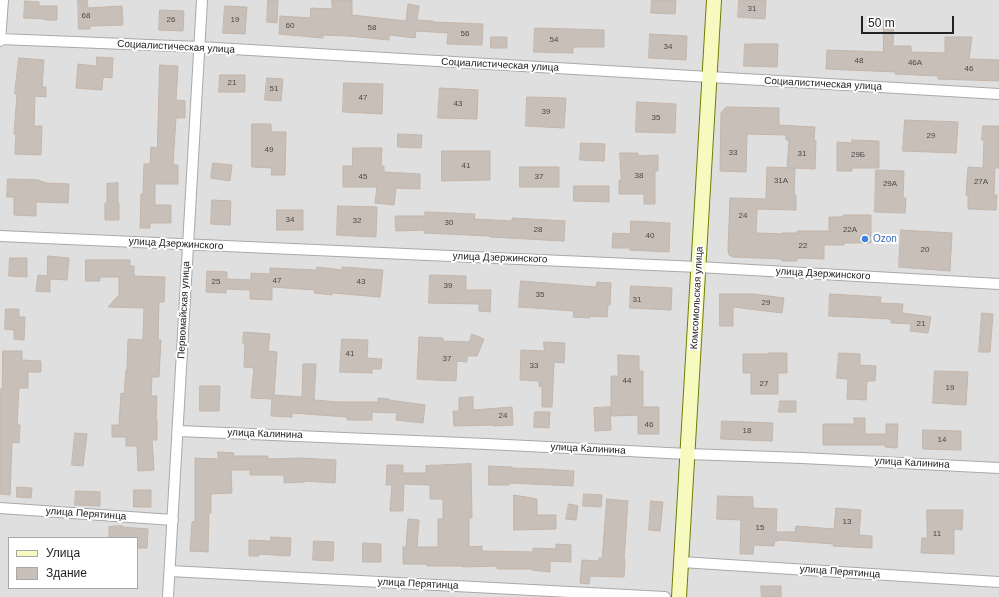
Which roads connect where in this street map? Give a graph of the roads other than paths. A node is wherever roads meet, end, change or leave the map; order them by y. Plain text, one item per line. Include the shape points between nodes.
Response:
1 (3, 0) edge
2 (202, 0) edge
3 (714, 0) edge
4 (0, 40) edge
5 (199, 48) junction
6 (710, 77) junction
7 (999, 94) edge
8 (0, 236) edge
9 (188, 245) junction
10 (698, 267) junction
11 (999, 284) edge
12 (178, 431) junction
13 (688, 454) junction
14 (999, 468) edge
15 (0, 508) edge
16 (173, 520) junction
17 (681, 562) junction
18 (170, 570) junction
19 (999, 582) edge
20 (168, 597) edge
21 (665, 597) edge
22 (679, 597) edge

1 - 4 street
2 - 5 street, Первомайская улица
3 - 6 main road, Комсомольская улица
4 - 5 street, Социалистическая улица
5 - 6 street, Социалистическая улица
5 - 9 street, Первомайская улица
6 - 7 street, Социалистическая улица
6 - 10 main road, Комсомольская улица
8 - 9 street, улица Дзержинского
9 - 10 street, улица Дзержинского
9 - 12 street, Первомайская улица
10 - 11 street, улица Дзержинского
10 - 13 main road, Комсомольская улица
12 - 13 street, улица Калинина
12 - 16 street, Первомайская улица
13 - 14 street, улица Калинина
13 - 17 main road, Комсомольская улица
15 - 16 street, улица Перятинца
16 - 18 street, Первомайская улица
17 - 19 street, улица Перятинца
17 - 22 main road, Комсомольская улица
18 - 20 street, Первомайская улица
18 - 21 street, улица Перятинца

